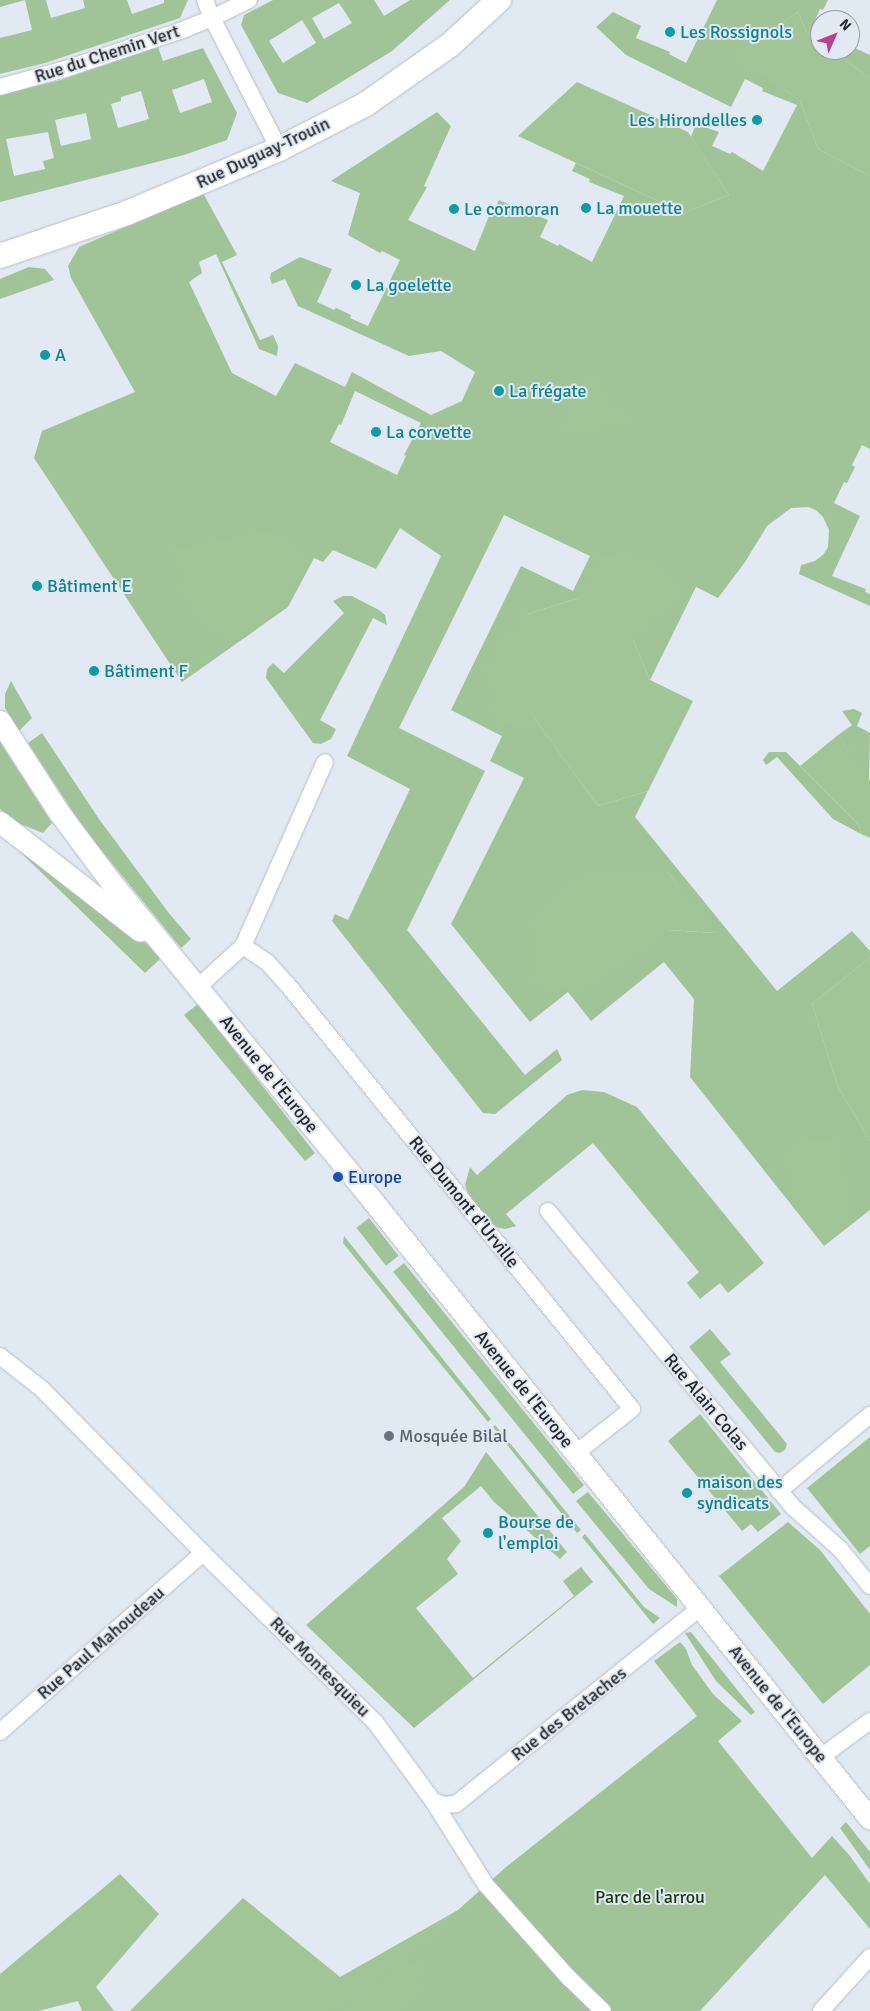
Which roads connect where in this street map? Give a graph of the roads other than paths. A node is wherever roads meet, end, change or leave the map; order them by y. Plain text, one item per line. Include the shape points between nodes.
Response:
1 (205, 0) edge
2 (249, 0) edge
3 (499, 0) edge
4 (212, 18) junction
5 (0, 87) edge
6 (279, 148) junction
7 (0, 256) edge
8 (0, 721) edge
9 (325, 762) dead end
10 (62, 816) junction
11 (0, 822) edge
12 (31, 845) junction
13 (243, 946) junction
14 (176, 959) junction
15 (198, 987) junction
16 (548, 1211) dead end
17 (0, 1356) edge
18 (870, 1415) edge
19 (576, 1453) junction
20 (779, 1491) junction
21 (203, 1553) junction
22 (870, 1586) edge
23 (700, 1608) junction
24 (870, 1721) edge
25 (0, 1732) edge
26 (821, 1757) junction
27 (433, 1801) junction
28 (870, 1820) edge
29 (870, 1957) edge
30 (603, 2011) edge
31 (821, 2011) edge

1 - 4 street
2 - 4 street, Rue du Chemin Vert
3 - 6 main road, Rue Duguay-Trouin via 450,44 366,104
4 - 5 street, Rue du Chemin Vert via 66,69
4 - 6 street
6 - 7 main road, Rue Duguay-Trouin via 127,213
8 - 10 street
9 - 13 street
10 - 12 street via 66,833 62,844 51,848
10 - 14 street via 111,882
11 - 12 street
12 - 14 street
13 - 15 street
13 - 19 street, Rue Dumont d'Urville via 267,962 287,984 632,1409
14 - 15 street, Avenue de l'Europe
15 - 19 street, Avenue de l'Europe
16 - 20 street, Rue Alain Colas
17 - 21 street, Rue Montesquieu via 42,1389
18 - 20 street
19 - 23 street, Avenue de l'Europe
20 - 22 street, Rue Alain Colas via 840,1549
21 - 25 street, Rue Paul Mahoudeau
21 - 27 street, Rue Montesquieu via 359,1705 400,1753
23 - 26 street, Avenue de l'Europe
23 - 27 street, Rue des Bretaches via 456,1804 444,1805
24 - 26 street
26 - 28 street, Avenue de l'Europe
27 - 30 street, Rue Montesquieu via 486,1885
29 - 31 street

